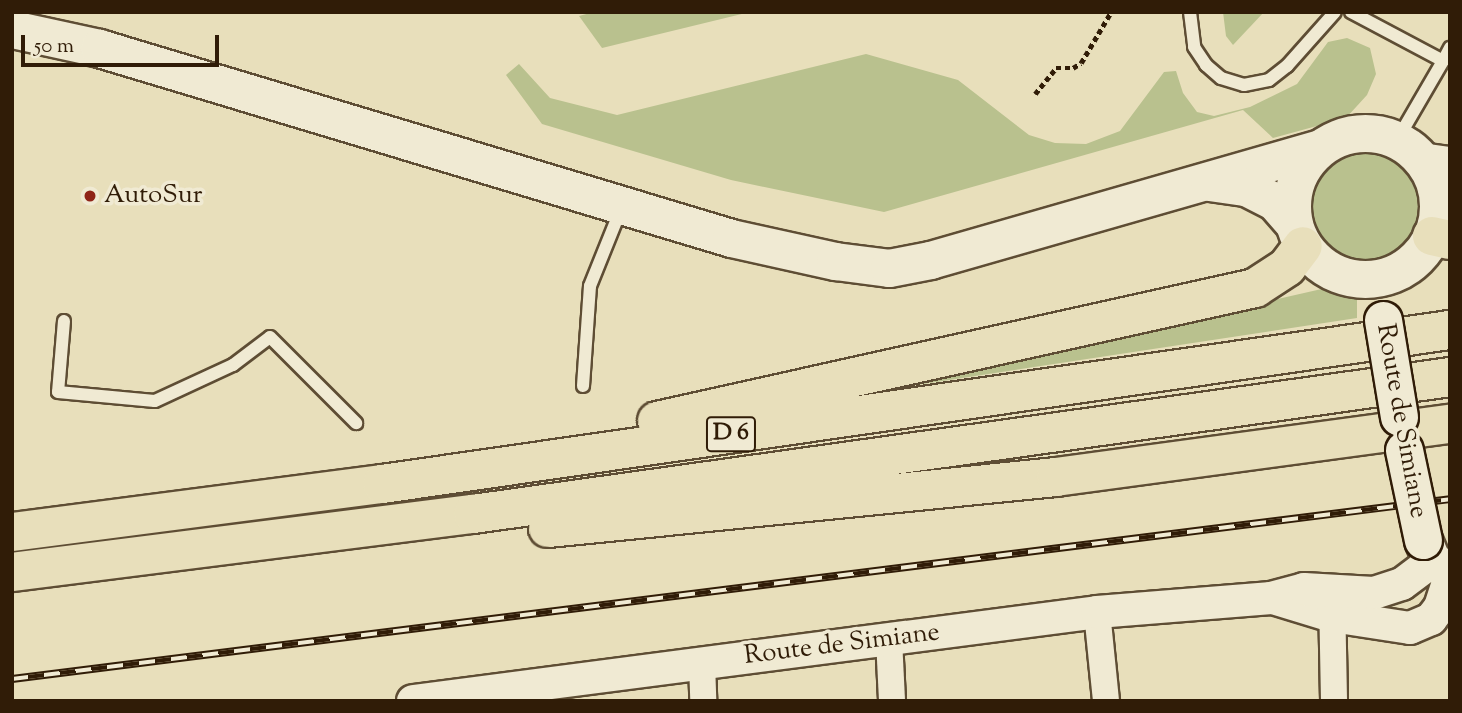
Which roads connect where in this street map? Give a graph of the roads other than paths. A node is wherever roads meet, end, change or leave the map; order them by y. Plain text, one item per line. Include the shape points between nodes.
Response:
1 (1191, 12) edge
2 (1335, 12) edge
3 (1351, 12) edge
4 (12, 29) edge
5 (1450, 48) edge
6 (1443, 61) junction
7 (1318, 149) junction
8 (1423, 154) edge
9 (1208, 182) junction
10 (622, 205) junction
11 (1442, 227) edge
12 (1298, 235) junction
13 (1377, 278) junction
14 (64, 321) dead end
15 (1450, 330) edge
16 (1450, 377) edge
17 (583, 386) dead end
18 (356, 423) dead end
19 (1450, 425) edge
20 (1401, 432) junction
21 (178, 513) junction
22 (12, 532) edge
23 (170, 551) junction
24 (1438, 562) edge
25 (12, 572) edge
26 (1332, 603) junction
27 (1097, 612) junction
28 (889, 639) junction
29 (702, 663) junction
30 (413, 701) edge
31 (703, 701) edge
32 (892, 701) edge
33 (1106, 701) edge
34 (1334, 701) edge

1 - 2 lane via 1194,47 1206,65 1220,78 1244,85 1269,80 1287,66
3 - 6 lane
4 - 10 main road via 99,48
5 - 6 lane
6 - 8 lane
7 - 8 main road via 1356,134
7 - 9 main road
7 - 12 main road via 1300,170 1292,196
8 - 11 main road via 1436,188
9 - 10 main road via 889,268 835,261 731,237
9 - 12 main road via 1246,187 1275,202
10 - 17 lane via 590,286
11 - 13 main road via 1419,256 1399,271
12 - 13 main road via 1332,270 1349,278
12 - 21 highway via 1287,267 1255,288 1199,302 663,420 265,492
13 - 20 main road, Route de Simiane, bridge
14 - 18 lane via 58,392 155,401 233,365 270,337
15 - 21 highway, D 6
16 - 23 highway, D 6 via 473,514
19 - 20 highway
20 - 23 highway via 1056,477 502,533
20 - 24 main road, Route de Simiane, bridge
21 - 22 highway, D 6
23 - 25 highway, D 6
24 - 26 street, Route de Simiane via 1402,584
24 - 26 street, Route de Simiane via 1440,607 1421,625 1398,629
26 - 27 street, Route de Simiane via 1304,589 1271,597
26 - 34 street
27 - 28 street, Route de Simiane
27 - 33 street
28 - 29 street, Route de Simiane
28 - 32 street
29 - 30 street, Route de Simiane
29 - 31 street

